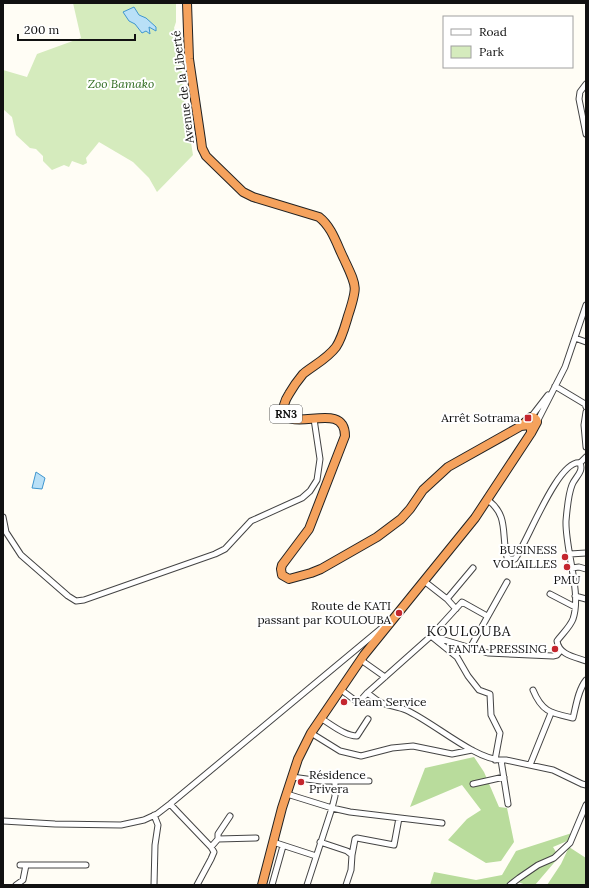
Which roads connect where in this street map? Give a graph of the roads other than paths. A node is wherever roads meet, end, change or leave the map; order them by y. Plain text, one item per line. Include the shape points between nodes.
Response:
1 (187, 3) edge
2 (586, 84) edge
3 (586, 134) edge
4 (586, 305) edge
5 (575, 338) junction
6 (586, 342) edge
7 (554, 388) junction
8 (586, 405) edge
9 (586, 412) edge
10 (314, 419) junction
11 (534, 419) junction
12 (521, 426) junction
13 (531, 433) junction
14 (586, 447) edge
15 (586, 457) edge
16 (580, 463) junction
17 (488, 500) junction
18 (3, 517) edge
19 (586, 553) edge
20 (570, 554) junction
21 (474, 568) dead end
22 (572, 568) junction
23 (586, 569) edge
24 (424, 581) junction
25 (507, 582) dead end
26 (550, 594) dead end
27 (574, 596) junction
28 (447, 598) junction
29 (586, 599) edge
30 (575, 607) junction
31 (456, 609) junction
32 (487, 616) junction
33 (390, 622) junction
34 (431, 636) junction
35 (470, 648) junction
36 (561, 650) junction
37 (363, 657) junction
38 (344, 659) junction
39 (586, 661) edge
40 (385, 677) junction
41 (586, 680) edge
42 (340, 689) junction
43 (533, 690) dead end
44 (367, 693) junction
45 (551, 713) junction
46 (322, 719) junction
47 (368, 719) dead end
48 (311, 733) junction
49 (472, 750) junction
50 (495, 760) junction
51 (502, 760) junction
52 (530, 765) junction
53 (292, 777) junction
54 (504, 777) junction
55 (335, 781) junction
56 (369, 781) dead end
57 (473, 784) dead end
58 (586, 785) edge
59 (287, 794) junction
60 (170, 804) junction
61 (508, 804) dead end
62 (586, 805) edge
63 (332, 808) junction
64 (154, 815) junction
65 (230, 816) dead end
66 (399, 818) junction
67 (3, 822) edge
68 (442, 823) dead end
69 (256, 838) dead end
70 (218, 839) junction
71 (273, 842) junction
72 (320, 842) junction
73 (283, 846) junction
74 (211, 847) junction
75 (352, 855) junction
76 (316, 856) junction
77 (86, 865) dead end
78 (16, 885) edge
79 (154, 885) edge
80 (197, 885) edge
81 (262, 885) edge
82 (272, 885) edge
83 (307, 885) edge
84 (346, 885) edge
85 (510, 885) edge

1 - 10 highway, Avenue de la Liberté / RN3 via 190,59 204,152 248,196 324,221 355,283 354,300 338,343 326,357 303,375 290,392 284,406 290,418
2 - 3 street via 580,92 580,99
4 - 5 street
5 - 6 street
5 - 7 street via 565,367
7 - 8 street
7 - 11 street
7 - 11 street
9 - 14 street
10 - 12 highway, Avenue de la Liberté / RN3 via 337,419 343,424 345,436 309,529 282,565 282,575 289,579 311,574 377,537 401,519 423,490 448,467
10 - 18 street via 320,459 317,480 302,498 251,521 225,549 216,554 84,600 76,601 68,596 21,555 6,532
11 - 12 highway, RN3
11 - 13 highway
12 - 13 highway via 529,425
13 - 17 highway
15 - 16 street
16 - 17 street via 571,465 558,479 515,559 507,557 500,514 496,506
16 - 20 street via 580,472 572,485 567,513 566,533
17 - 24 highway
19 - 20 street
20 - 22 street
21 - 28 street
22 - 23 street
22 - 27 street
24 - 28 street
24 - 33 highway
25 - 32 street
26 - 30 street
27 - 29 street
27 - 30 street
28 - 31 street
30 - 36 street via 574,617 557,641
31 - 32 street via 464,602
31 - 34 street
32 - 35 street
33 - 37 highway
33 - 38 street
34 - 35 street
34 - 40 street
34 - 50 street via 457,657 479,690 490,694 490,715 500,733
35 - 36 street via 488,653 553,656
36 - 39 street
37 - 38 street via 356,653
37 - 40 street
37 - 42 highway
38 - 60 street
40 - 44 street
41 - 45 street via 578,697 573,718
42 - 44 street via 358,702
42 - 46 highway
43 - 45 street via 541,706
44 - 49 street via 382,703 406,710 427,721
45 - 52 street
46 - 47 street via 346,734 356,737
46 - 48 highway
48 - 49 street via 340,751 361,756 392,748 413,746 452,754
48 - 53 highway
49 - 50 street
50 - 51 street
51 - 52 street
51 - 54 street
52 - 58 street via 553,770
53 - 55 street via 321,782
53 - 59 highway
54 - 57 street
54 - 61 street
55 - 56 street
55 - 63 street
59 - 63 street
59 - 71 highway
60 - 64 street
60 - 74 street
62 - 85 street via 570,843 554,858 538,865
63 - 66 street
63 - 72 street
64 - 67 street via 121,825
64 - 79 street via 158,824
65 - 70 street via 218,834
66 - 68 street
66 - 75 street via 394,845 357,838
69 - 70 street
70 - 74 street
71 - 73 street
71 - 81 highway
72 - 75 street
72 - 76 street
73 - 76 street
73 - 82 street
74 - 80 street via 214,852
75 - 84 street
76 - 83 street
77 - 78 street via 23,865 23,880

